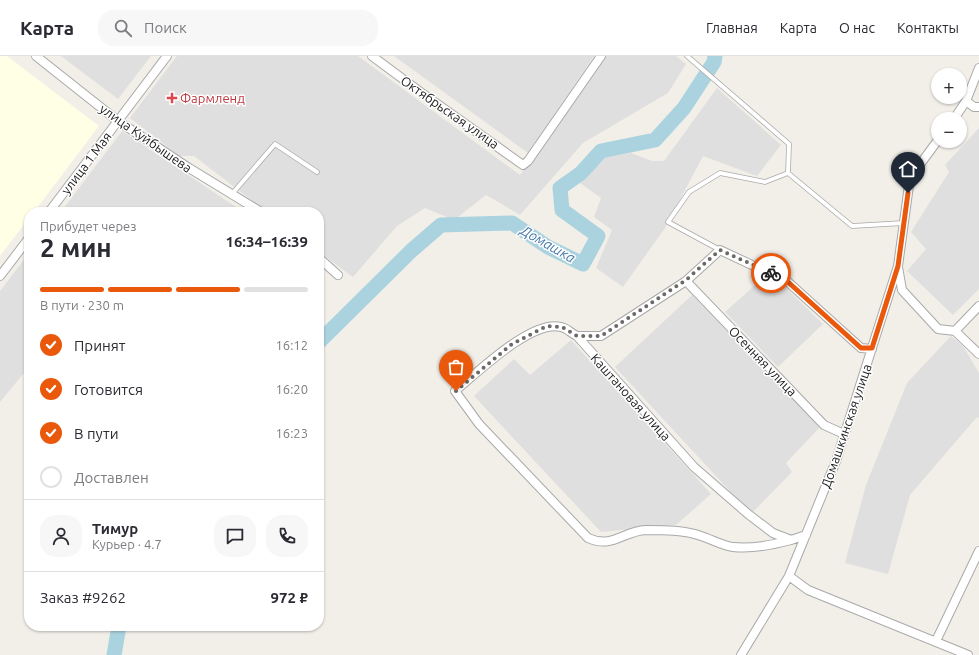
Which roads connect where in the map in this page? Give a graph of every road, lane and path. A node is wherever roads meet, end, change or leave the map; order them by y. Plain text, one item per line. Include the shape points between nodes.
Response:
1 (36, 56) edge
2 (167, 56) edge
3 (372, 56) edge
4 (601, 56) edge
5 (687, 56) edge
6 (979, 68) edge
7 (967, 98) edge
8 (967, 102) edge
9 (979, 107) edge
10 (118, 121) junction
11 (932, 148) edge
12 (317, 172) dead end
13 (788, 173) junction
14 (232, 194) junction
15 (53, 207) edge
16 (253, 207) edge
17 (904, 223) junction
18 (24, 245) edge
19 (720, 250) junction
20 (324, 262) edge
21 (898, 266) junction
22 (338, 275) dead end
23 (0, 276) edge
24 (686, 280) junction
25 (979, 306) edge
26 (955, 331) junction
27 (577, 336) junction
28 (872, 348) junction
29 (979, 354) edge
30 (844, 434) junction
31 (806, 535) junction
32 (791, 540) junction
33 (979, 551) edge
34 (789, 576) junction
35 (936, 641) junction
36 (741, 655) edge
37 (968, 655) edge

1 - 10 street, улица Куйбышева
2 - 10 street, улица 1 Мая
3 - 4 street, Октябрьская улица via 523,165
5 - 13 lane via 789,144
6 - 7 street
8 - 9 street
10 - 14 street, улица Куйбышева
10 - 15 street, улица 1 Мая
11 - 17 street, Домашкинская улица via 910,178
12 - 14 lane via 275,144
13 - 17 lane via 852,226
13 - 19 lane via 765,182 720,174 689,192 668,222
14 - 16 street, улица Куйбышева
17 - 21 street, Домашкинская улица
18 - 23 street
19 - 24 street
19 - 28 street via 788,282 861,348
20 - 22 street
21 - 26 street via 902,290 938,329
21 - 28 street, Домашкинская улица
24 - 27 street via 601,336
24 - 30 street, Осенняя улица via 824,425
25 - 26 street
26 - 29 street
27 - 32 street, Каштановая улица via 694,467 754,519 773,533
27 - 32 street, Каштановая улица via 562,327 547,326 512,344 456,391 479,424 588,538 597,542 612,541 640,531 666,530 699,535 732,547 760,548
28 - 30 street, Домашкинская улица
30 - 31 street, Домашкинская улица via 836,461
31 - 32 street
31 - 34 street, Домашкинская улица
33 - 35 street
34 - 35 street via 808,590
34 - 36 street, Домашкинская улица
35 - 37 street

